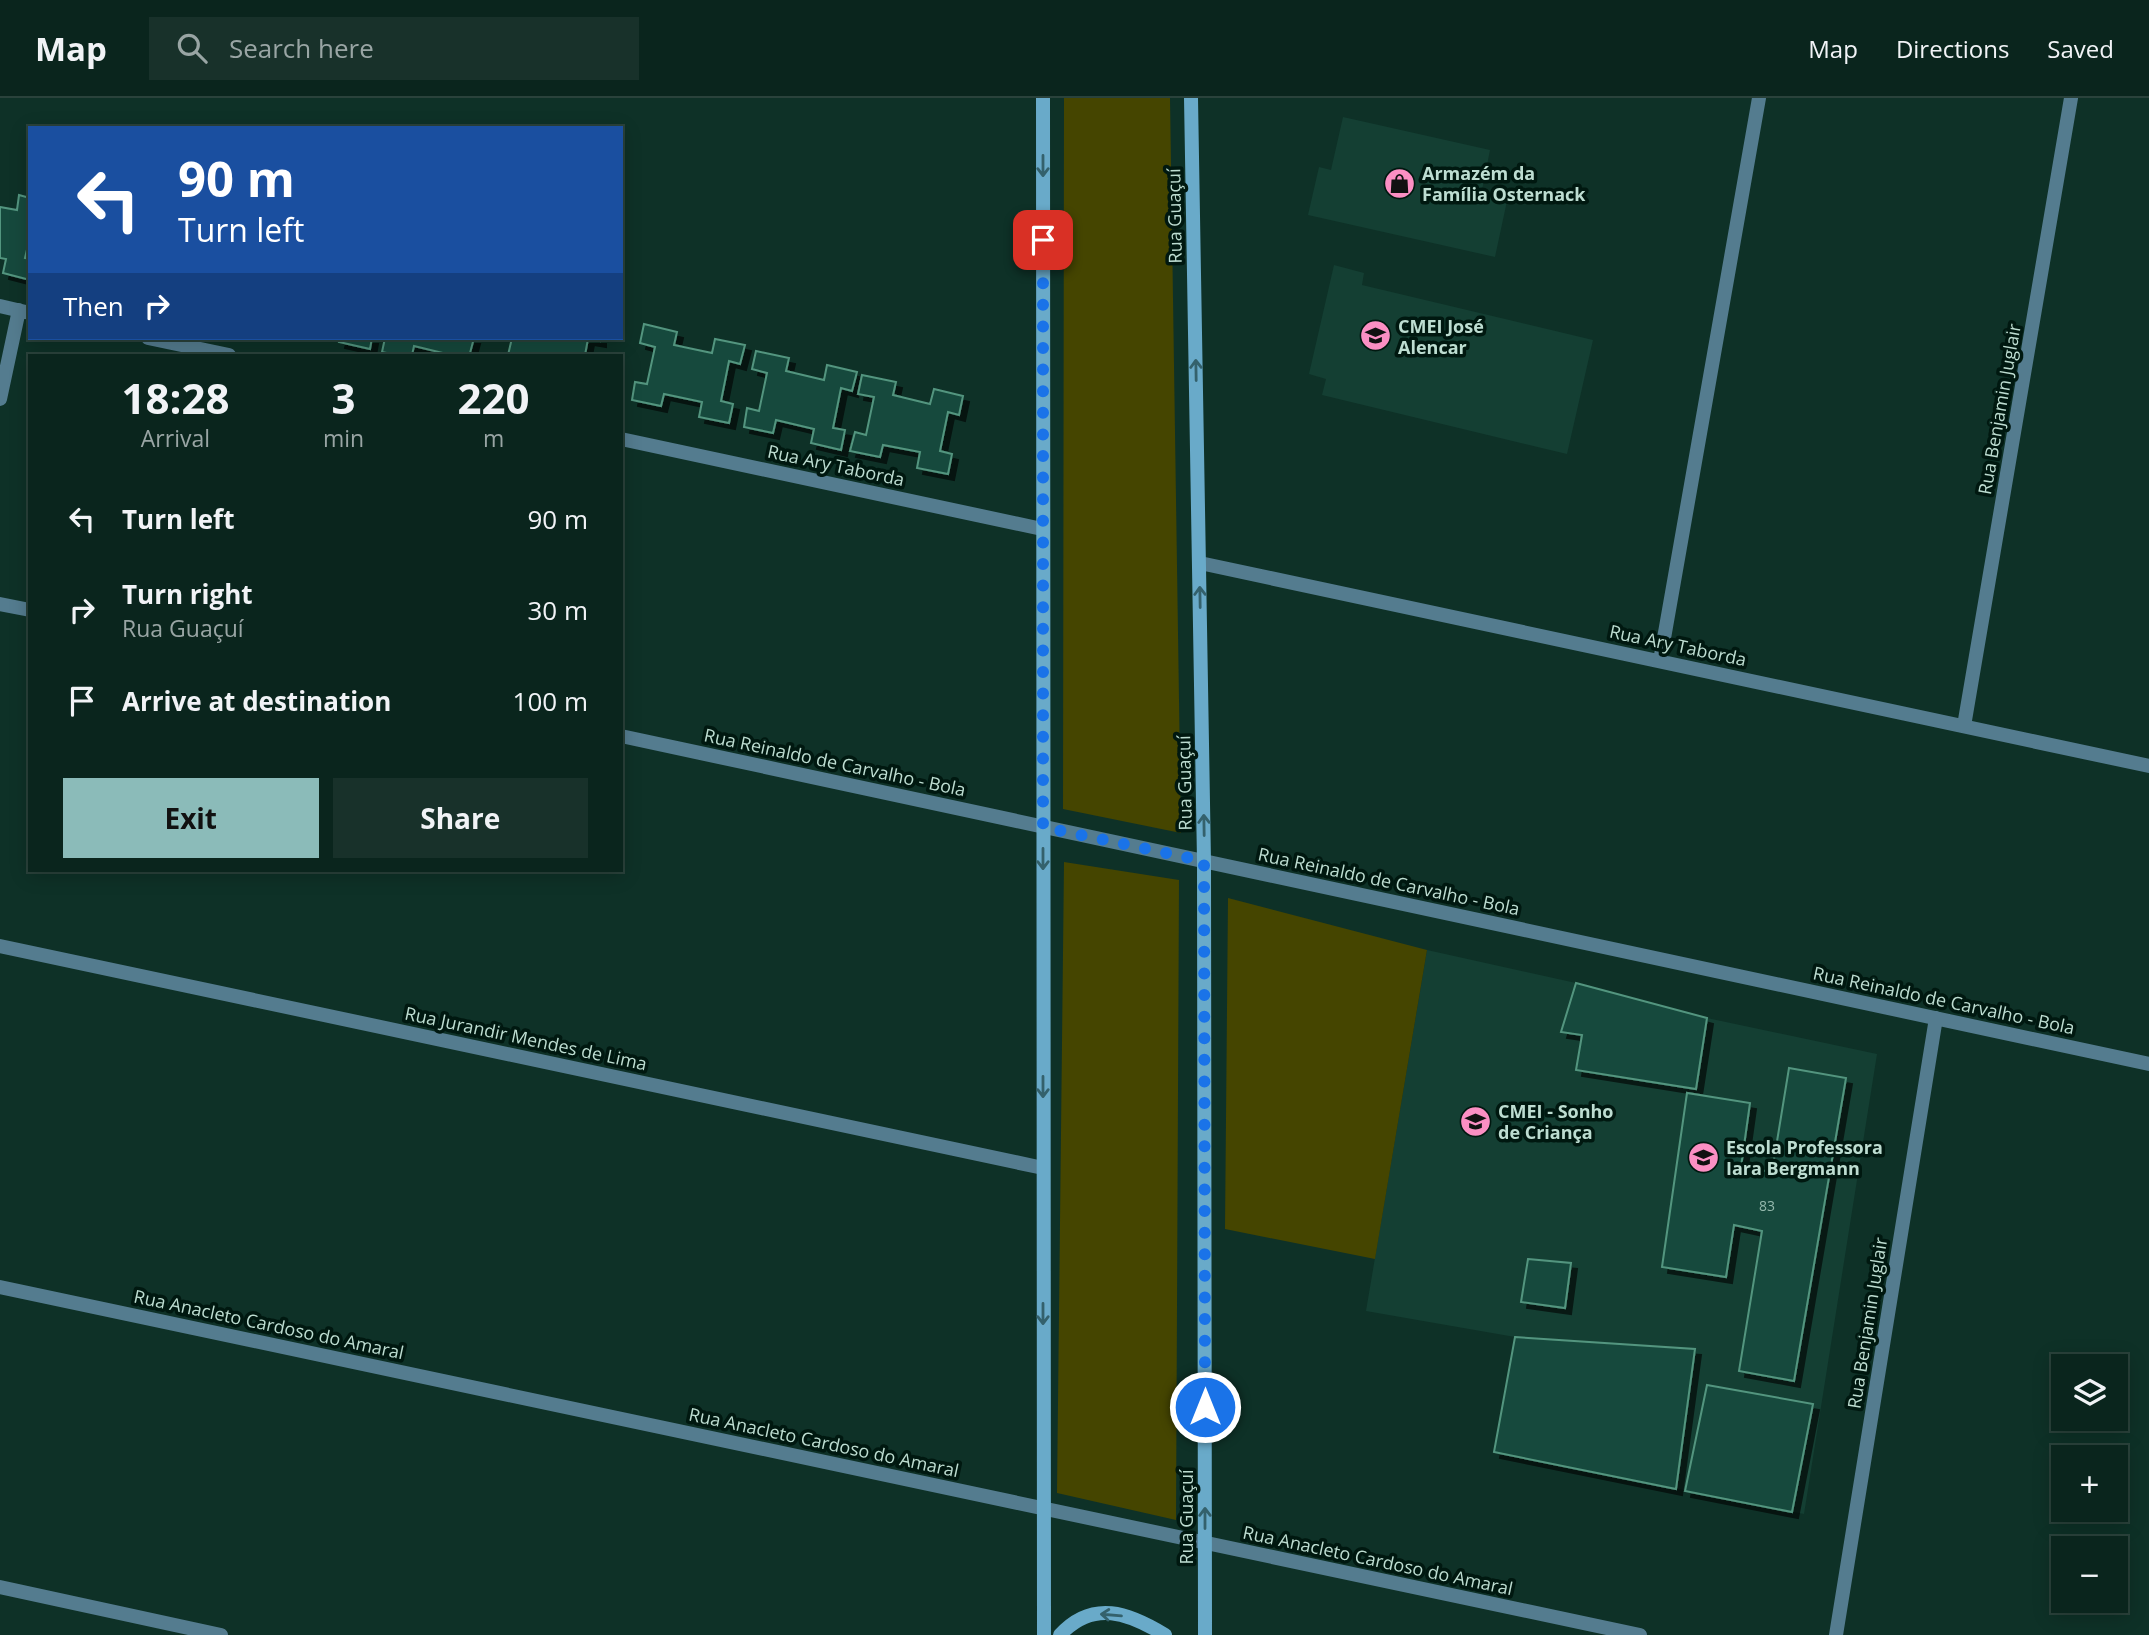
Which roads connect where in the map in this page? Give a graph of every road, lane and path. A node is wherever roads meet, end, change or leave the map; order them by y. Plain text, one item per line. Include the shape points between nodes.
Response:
1 (1042, 98) edge
2 (1191, 98) edge
3 (1759, 98) edge
4 (2071, 98) edge
5 (0, 306) edge
6 (24, 311) edge
7 (158, 340) edge
8 (224, 354) edge
9 (0, 399) edge
10 (623, 439) edge
11 (1042, 529) junction
12 (1200, 563) junction
13 (0, 604) edge
14 (28, 610) edge
15 (1660, 661) junction
16 (1965, 726) junction
17 (623, 736) edge
18 (2149, 766) edge
19 (1043, 827) junction
20 (1204, 861) junction
21 (0, 946) edge
22 (1936, 1018) junction
23 (2149, 1064) edge
24 (1043, 1168) junction
25 (0, 1287) edge
26 (1044, 1509) junction
27 (1205, 1543) junction
28 (0, 1587) edge
29 (221, 1635) edge
30 (1044, 1635) edge
31 (1060, 1635) edge
32 (1165, 1635) edge
33 (1205, 1635) edge
34 (1640, 1635) edge
35 (1836, 1635) edge

1 -> 11 street
12 -> 2 street, Rua Guaçuí
3 - 15 street
4 - 16 street, Rua Benjamin Juglair
5 - 6 street
6 - 9 street
7 - 8 street
10 - 11 street, Rua Ary Taborda
11 - 19 street
12 - 15 street, Rua Ary Taborda
20 -> 12 street, Rua Guaçuí
13 - 14 street
15 - 16 street, Rua Ary Taborda
16 - 18 street, Rua Ary Taborda
17 - 19 street, Rua Reinaldo de Carvalho - Bola
19 - 20 street, Rua Reinaldo de Carvalho - Bola
19 -> 24 street
20 - 22 street, Rua Reinaldo de Carvalho - Bola
27 -> 20 street, Rua Guaçuí
21 - 24 street, Rua Jurandir Mendes de Lima
22 - 23 street, Rua Reinaldo de Carvalho - Bola
22 - 35 street, Rua Benjamin Juglair
24 -> 26 street
25 - 26 street, Rua Anacleto Cardoso do Amaral
26 - 27 street, Rua Anacleto Cardoso do Amaral
26 - 30 street
27 - 33 street, Rua Guaçuí
27 - 34 street, Rua Anacleto Cardoso do Amaral
28 - 29 street
32 -> 31 street via 1139,1619 1108,1612 1080,1617

